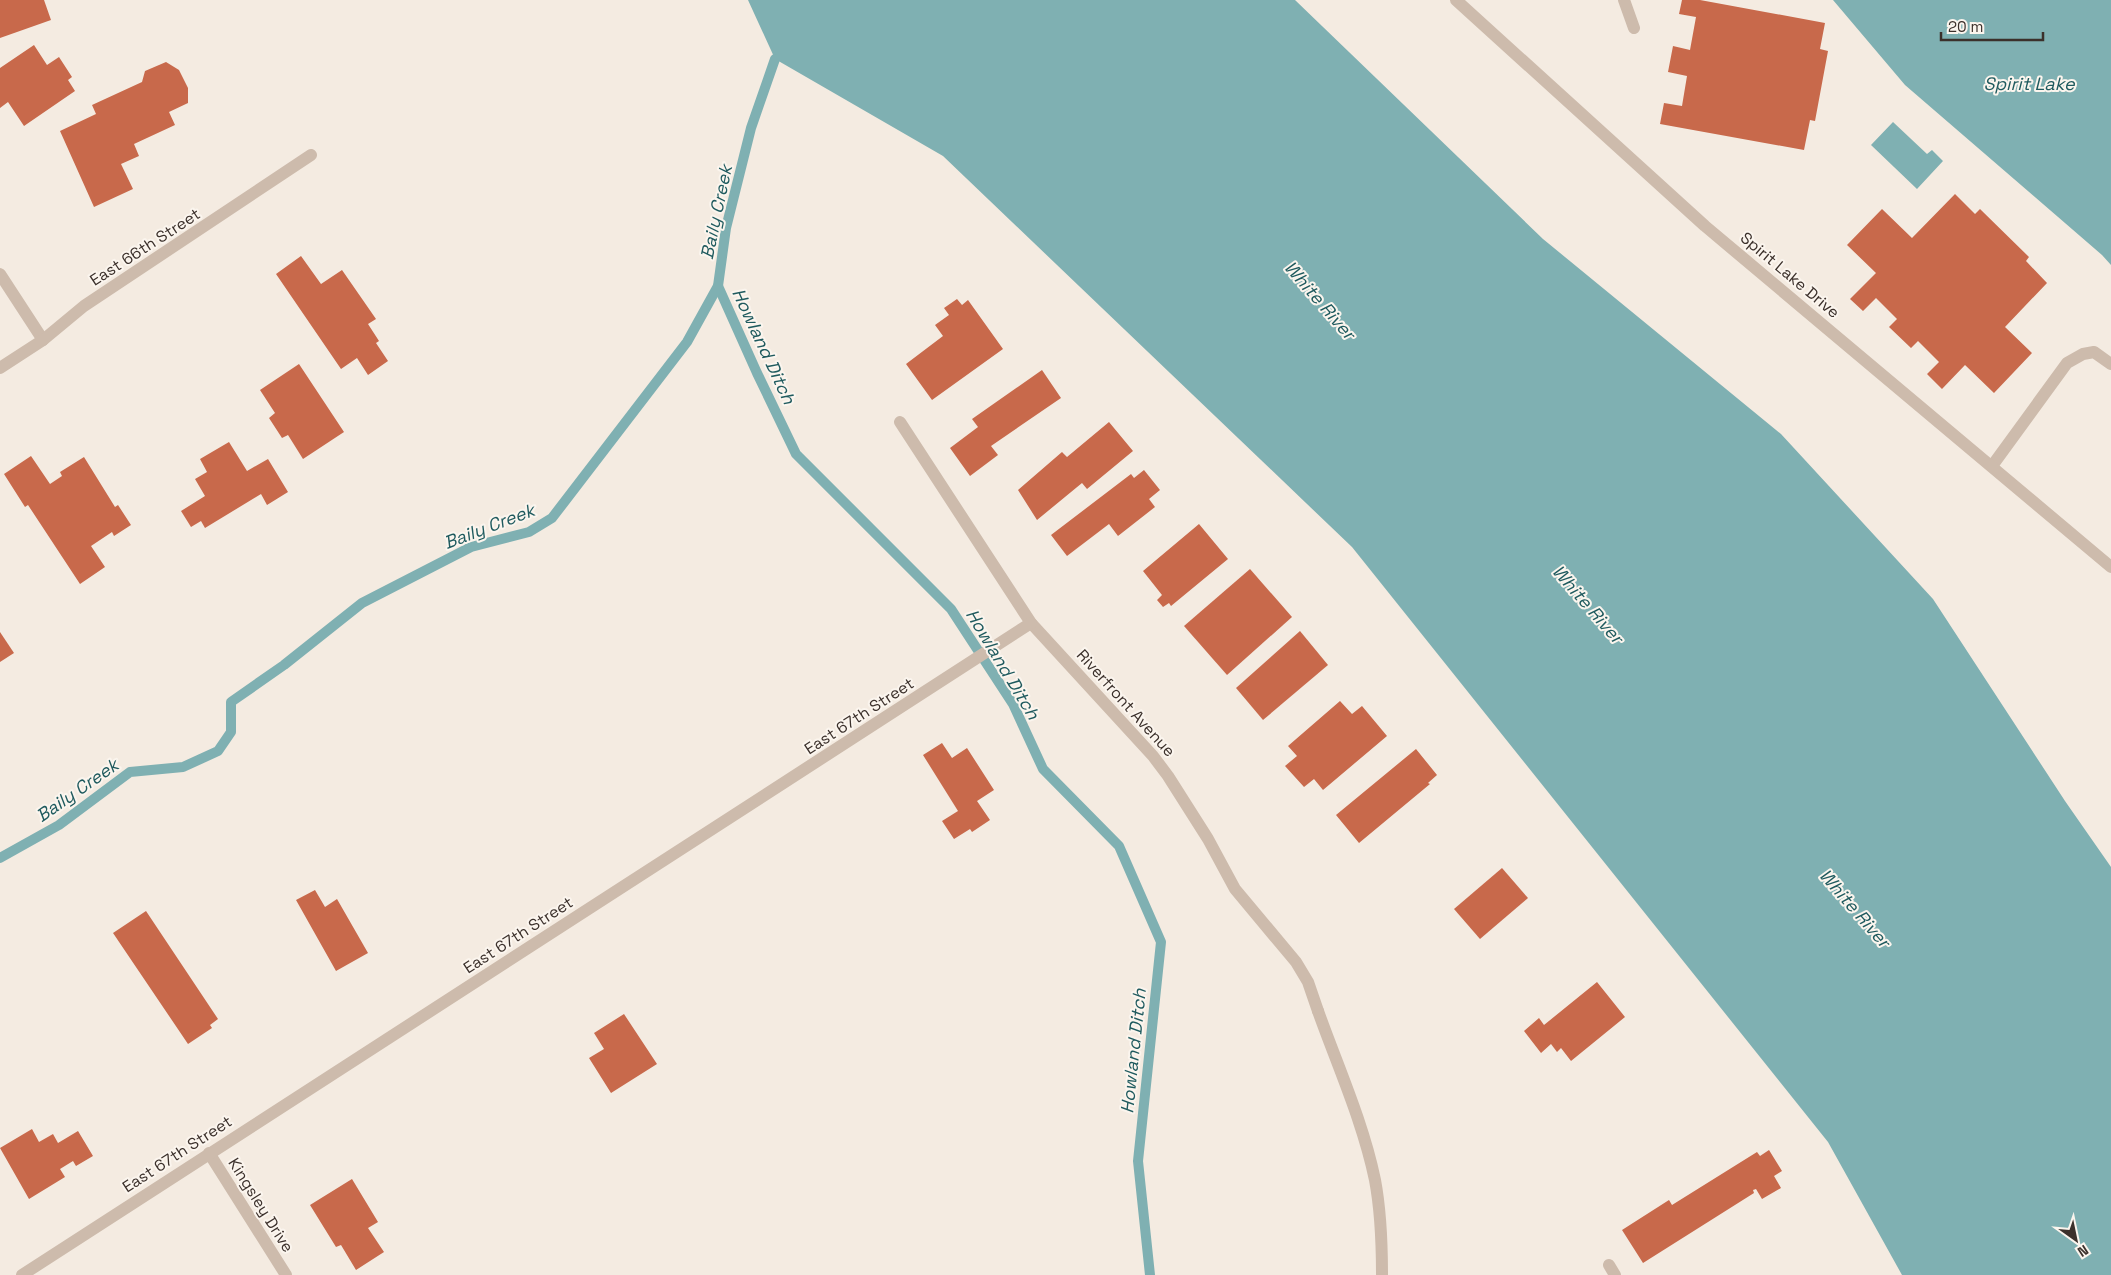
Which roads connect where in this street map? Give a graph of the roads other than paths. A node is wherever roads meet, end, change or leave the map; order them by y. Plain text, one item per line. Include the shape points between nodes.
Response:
1 (1456, 0) edge
2 (1624, 0) edge
3 (1634, 28) dead end
4 (311, 155) dead end
5 (0, 274) edge
6 (43, 340) junction
7 (2111, 364) edge
8 (0, 368) edge
9 (900, 422) dead end
10 (1992, 466) junction
11 (2111, 567) edge
12 (1031, 623) junction
13 (209, 1153) junction
14 (22, 1275) edge
15 (286, 1275) edge
16 (1382, 1275) edge

1 - 10 street, Spirit Lake Drive via 1705,226
2 - 3 street
4 - 6 street, East 66th Street via 84,306
5 - 6 street
6 - 8 street, East 66th Street
7 - 10 street via 2094,352 2067,363
9 - 12 street, Riverfront Avenue
10 - 11 street, Spirit Lake Drive
12 - 13 street, East 67th Street
12 - 16 street, Riverfront Avenue via 1164,771 1208,839 1235,889 1296,962 1308,982 1362,1130 1371,1164 1380,1219
13 - 14 street, East 67th Street
13 - 15 street, Kingsley Drive

